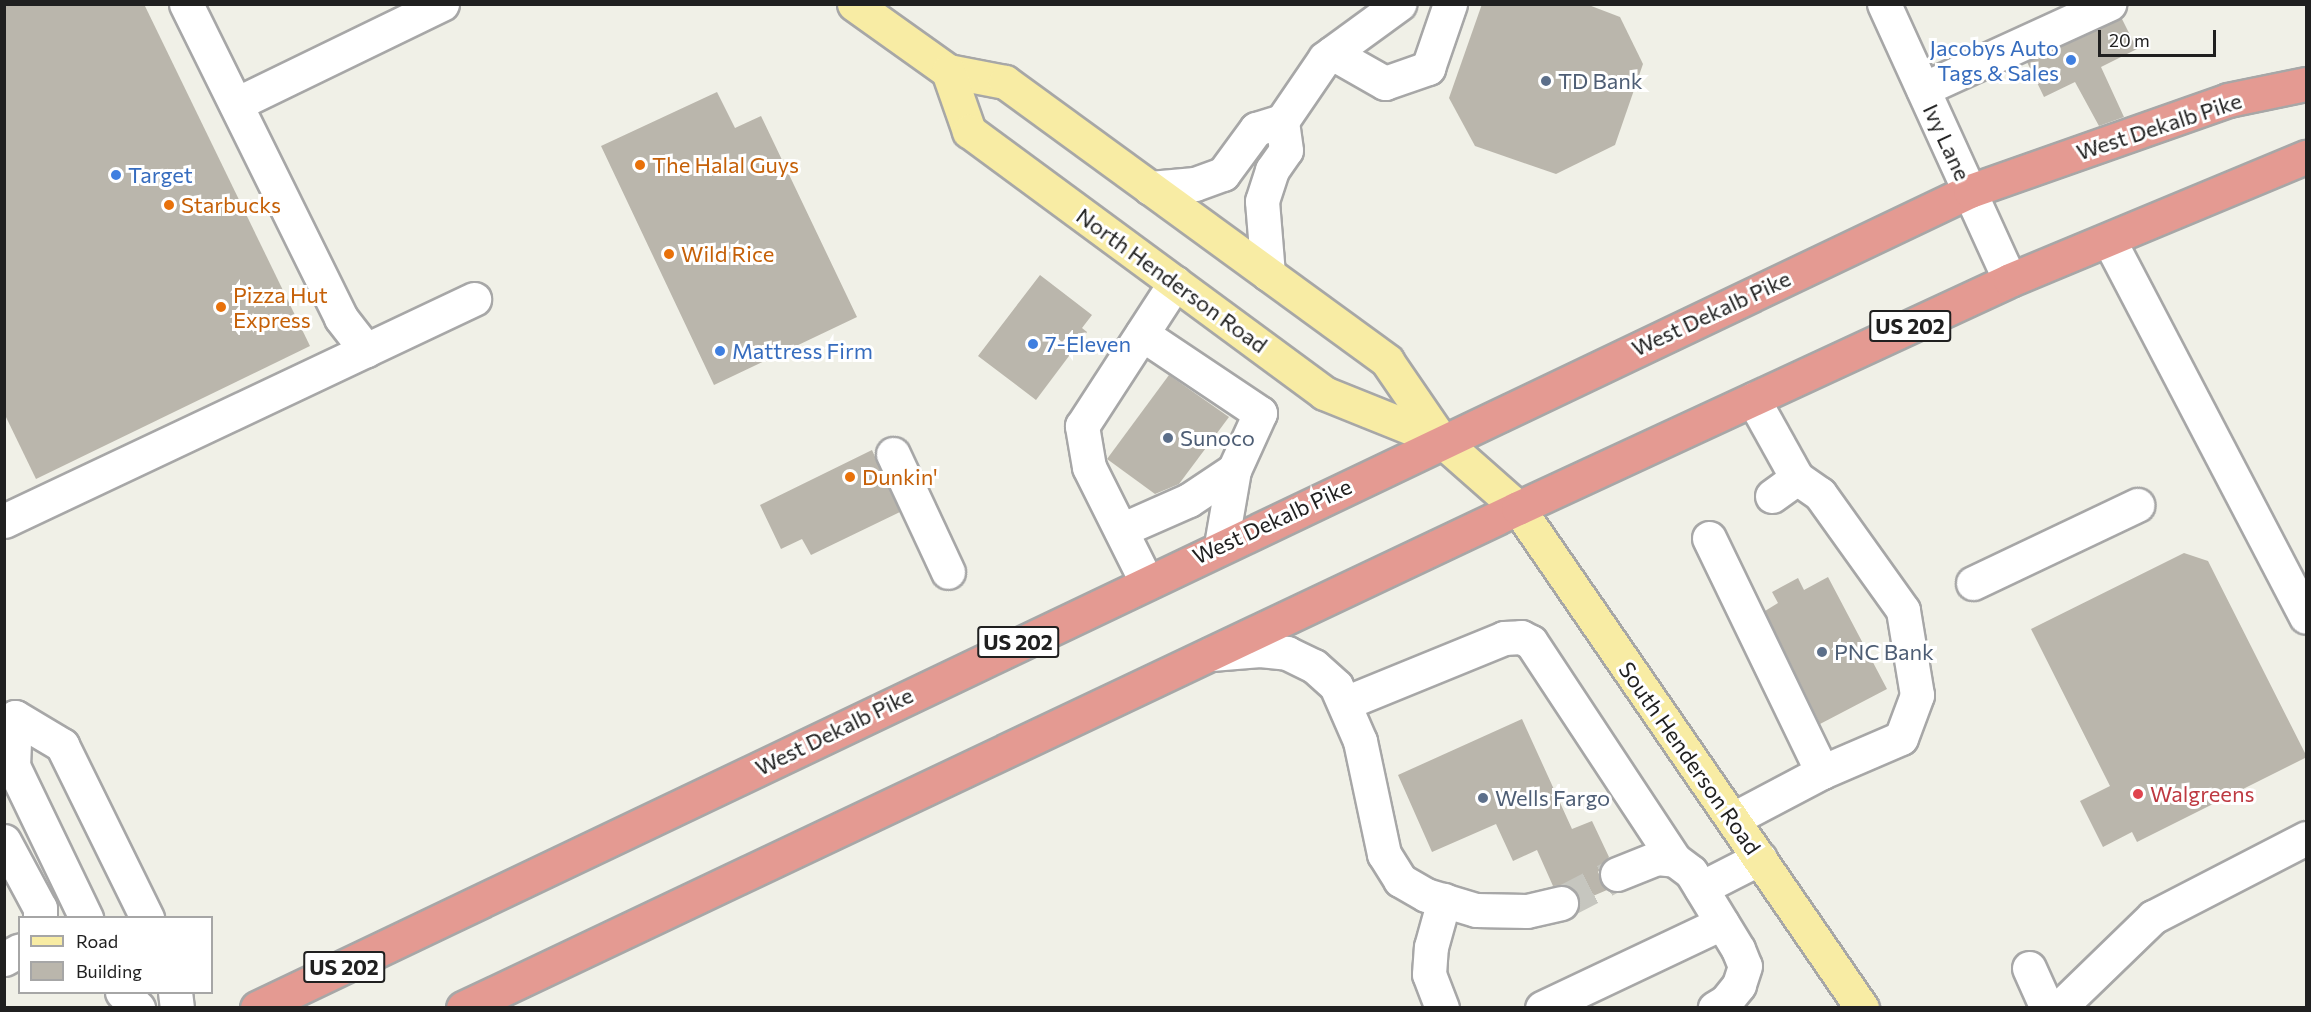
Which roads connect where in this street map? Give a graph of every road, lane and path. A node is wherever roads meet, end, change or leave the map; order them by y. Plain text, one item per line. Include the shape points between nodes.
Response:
1 (186, 4) edge
2 (442, 4) edge
3 (854, 4) edge
4 (1399, 4) edge
5 (1450, 4) edge
6 (1884, 4) edge
7 (2109, 4) edge
8 (1332, 53) junction
9 (948, 71) junction
10 (2307, 84) edge
11 (1923, 89) junction
12 (236, 104) junction
13 (1282, 121) junction
14 (2307, 157) edge
15 (1150, 188) junction
16 (1970, 191) junction
17 (2109, 240) junction
18 (1268, 274) junction
19 (2010, 280) junction
20 (1175, 283) junction
21 (474, 299) dead end
22 (1142, 334) junction
23 (366, 350) junction
24 (1754, 399) junction
25 (1441, 440) junction
26 (893, 454) dead end
27 (1234, 470) junction
28 (2137, 505) dead end
29 (1518, 508) junction
30 (4, 521) edge
31 (1120, 530) junction
32 (1709, 538) dead end
33 (1221, 545) junction
34 (948, 572) dead end
35 (1146, 580) junction
36 (1973, 583) dead end
37 (2307, 617) edge
38 (1210, 654) junction
39 (1345, 703) junction
40 (10, 719) edge
41 (1822, 772) junction
42 (1733, 819) junction
43 (2307, 838) edge
44 (4, 841) edge
45 (1760, 858) junction
46 (1676, 860) junction
47 (1617, 874) tunnel mouth
48 (1701, 888) junction
49 (1444, 900) junction
50 (1561, 903) tunnel mouth
51 (40, 916) edge
52 (85, 916) edge
53 (146, 916) edge
54 (1722, 923) junction
55 (431, 926) junction
56 (2029, 968) dead end
57 (123, 994) edge
58 (138, 1008) edge
59 (257, 1008) edge
60 (310, 1008) edge
61 (463, 1008) edge
62 (1442, 1008) edge
63 (1542, 1008) edge
64 (1715, 1008) edge
65 (1862, 1008) edge
66 (2047, 1008) edge
67 (2059, 1008) edge

1 - 12 street
2 - 12 street
3 - 9 main road, North Henderson Road
4 - 8 street
5 - 8 street via 1428,68 1385,83
6 - 11 street, Ivy Lane
7 - 11 street
8 - 13 street
9 - 15 main road, North Henderson Road via 1005,82
9 - 20 main road, North Henderson Road via 969,131
10 - 16 highway, West Dekalb Pike / US 202 via 2228,100
11 - 16 street, Ivy Lane
12 - 23 street via 341,318
13 - 15 street via 1256,129 1232,165 1210,181
13 - 18 street via 1286,150 1272,170 1262,201
14 - 17 highway, US 202
15 - 18 main road, North Henderson Road
16 - 19 street, Ivy Lane
16 - 25 highway, West Dekalb Pike / US 202
17 - 19 highway, US 202
17 - 37 street
18 - 25 main road, North Henderson Road via 1386,361
19 - 24 highway, US 202
20 - 22 street
20 - 25 main road, North Henderson Road via 1324,393
21 - 23 street
22 - 27 street via 1260,413
22 - 31 street via 1082,426 1089,467
23 - 30 street
24 - 29 highway, US 202
24 - 41 street via 1785,487 1820,494 1903,610 1917,695 1901,738
25 - 29 main road, North Henderson Road
25 - 33 highway, West Dekalb Pike / US 202
26 - 34 street
27 - 31 street via 1189,500
27 - 33 street
28 - 36 street
29 - 38 highway, US 202
29 - 42 main road, South Henderson Road
31 - 35 street
32 - 41 street
33 - 35 highway, West Dekalb Pike / US 202
35 - 55 highway, West Dekalb Pike / US 202
38 - 39 street via 1260,650 1287,653 1314,666 1336,686
38 - 61 highway, US 202
39 - 46 street via 1504,638 1521,637 1531,642
39 - 49 street via 1360,741 1384,854 1400,880
40 - 52 street via 13,766
40 - 53 street via 62,745
41 - 42 street
42 - 45 main road, South Henderson Road
43 - 67 street via 2154,917
44 - 51 street via 40,908
45 - 48 street
45 - 65 main road, South Henderson Road
46 - 47 street via 1657,858
46 - 48 street via 1691,872
48 - 54 street
49 - 50 street via 1502,913
49 - 62 street via 1431,947 1429,974
54 - 63 street
54 - 64 street via 1744,966 1739,985
55 - 59 highway, West Dekalb Pike / US 202
55 - 60 highway
56 - 66 street
57 - 58 street

